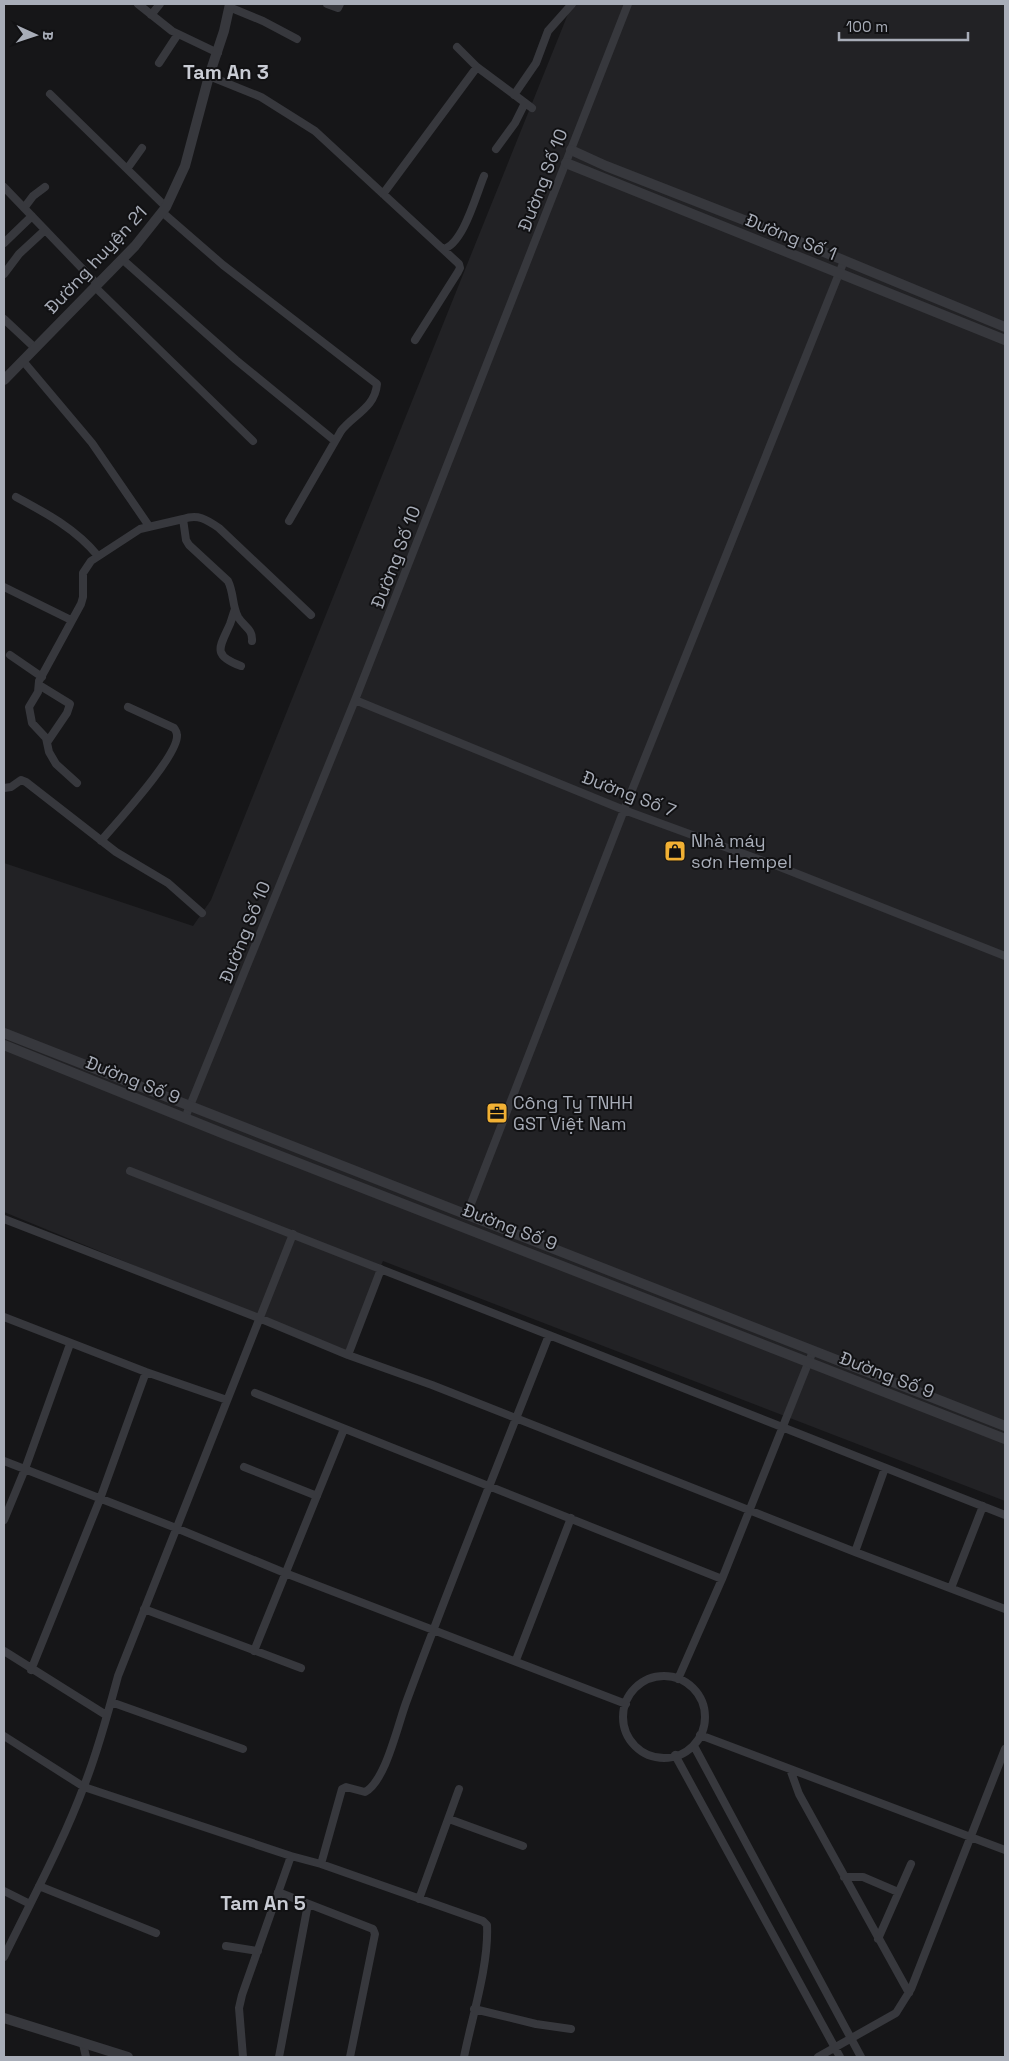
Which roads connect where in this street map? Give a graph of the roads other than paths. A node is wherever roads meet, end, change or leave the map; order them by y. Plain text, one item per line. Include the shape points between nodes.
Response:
1 (138, 4) edge
2 (160, 4) edge
3 (327, 4) edge
4 (340, 4) edge
5 (572, 4) edge
6 (628, 4) edge
7 (229, 5) edge
8 (151, 14) junction
9 (178, 34) junction
10 (296, 39) dead end
11 (457, 47) dead end
12 (218, 53) junction
13 (160, 63) dead end
14 (477, 66) junction
15 (209, 76) junction
16 (50, 94) dead end
17 (514, 95) junction
18 (525, 103) junction
19 (532, 108) dead end
20 (142, 148) dead end
21 (496, 149) dead end
22 (571, 150) junction
23 (566, 163) junction
24 (127, 169) junction
25 (484, 176) dead end
26 (4, 187) edge
27 (45, 187) dead end
28 (383, 194) junction
29 (24, 208) junction
30 (164, 210) junction
31 (32, 216) junction
32 (45, 230) junction
33 (4, 243) edge
34 (443, 248) junction
35 (122, 259) junction
36 (844, 261) junction
37 (4, 274) edge
38 (839, 274) junction
39 (96, 285) junction
40 (4, 319) edge
41 (1005, 327) edge
42 (415, 340) dead end
43 (1005, 340) edge
44 (35, 348) junction
45 (23, 361) junction
46 (4, 380) edge
47 (254, 441) dead end
48 (335, 441) junction
49 (16, 497) dead end
50 (183, 519) junction
51 (289, 521) dead end
52 (149, 526) junction
53 (98, 556) junction
54 (4, 587) edge
55 (235, 608) junction
56 (311, 615) dead end
57 (71, 620) junction
58 (252, 641) dead end
59 (10, 655) dead end
60 (241, 666) dead end
61 (42, 677) junction
62 (39, 685) junction
63 (356, 700) junction
64 (128, 707) dead end
65 (48, 741) junction
66 (77, 784) dead end
67 (4, 788) edge
68 (624, 810) junction
69 (101, 841) junction
70 (202, 913) dead end
71 (1005, 956) edge
72 (4, 1033) edge
73 (4, 1045) edge
74 (190, 1106) junction
75 (185, 1118) junction
76 (130, 1170) dead end
77 (466, 1214) junction
78 (4, 1219) edge
79 (293, 1234) junction
80 (382, 1268) junction
81 (4, 1317) edge
82 (259, 1318) junction
83 (549, 1335) junction
84 (70, 1344) junction
85 (813, 1351) junction
86 (348, 1355) junction
87 (808, 1362) junction
88 (146, 1372) junction
89 (255, 1393) dead end
90 (227, 1400) junction
91 (516, 1419) junction
92 (1005, 1426) edge
93 (783, 1428) junction
94 (344, 1429) junction
95 (1005, 1439) edge
96 (4, 1461) edge
97 (244, 1467) dead end
98 (885, 1468) junction
99 (25, 1469) junction
100 (488, 1486) junction
101 (316, 1496) junction
102 (100, 1499) junction
103 (983, 1506) junction
104 (750, 1509) junction
105 (1005, 1515) edge
106 (571, 1518) junction
107 (4, 1520) edge
108 (176, 1528) junction
109 (855, 1552) junction
110 (285, 1573) junction
111 (722, 1579) junction
112 (950, 1588) junction
113 (144, 1609) junction
114 (1005, 1609) edge
115 (433, 1629) junction
116 (4, 1651) edge
117 (254, 1651) junction
118 (516, 1660) junction
119 (301, 1668) dead end
120 (31, 1670) junction
121 (678, 1679) junction
122 (111, 1702) junction
123 (626, 1704) junction
124 (106, 1715) junction
125 (700, 1735) junction
126 (4, 1736) edge
127 (694, 1746) junction
128 (242, 1749) dead end
129 (1005, 1749) edge
130 (675, 1755) junction
131 (790, 1769) junction
132 (84, 1787) junction
133 (459, 1789) dead end
134 (449, 1819) junction
135 (971, 1838) junction
136 (523, 1846) dead end
137 (1005, 1850) edge
138 (290, 1856) junction
139 (321, 1864) junction
140 (911, 1864) dead end
141 (844, 1877) junction
142 (38, 1886) junction
143 (4, 1891) edge
144 (278, 1892) junction
145 (898, 1892) junction
146 (419, 1899) junction
147 (30, 1904) junction
148 (308, 1904) junction
149 (156, 1933) dead end
150 (878, 1939) junction
151 (226, 1946) dead end
152 (258, 1951) junction
153 (4, 1957) edge
154 (908, 1993) junction
155 (474, 2009) junction
156 (4, 2018) edge
157 (571, 2029) dead end
158 (850, 2038) junction
159 (83, 2044) junction
160 (835, 2048) junction
161 (86, 2057) edge
162 (128, 2057) edge
163 (243, 2057) edge
164 (279, 2057) edge
165 (350, 2057) edge
166 (464, 2057) edge
167 (818, 2057) edge
168 (840, 2057) edge
169 (861, 2057) edge

1 - 8 street
2 - 8 street
3 - 4 street via 338,8
5 - 17 street via 548,31 536,63
6 - 22 street, Đường Số 10
7 - 10 street
7 - 12 street, Đường huyện 21
8 - 9 street
9 - 12 street
9 - 13 street
11 - 14 street
12 - 15 street, Đường huyện 21
14 - 17 street
14 - 28 street
15 - 28 street via 261,97 315,131
15 - 30 street, Đường huyện 21 via 185,166
16 - 24 street
17 - 18 street
18 - 19 street
18 - 21 street
20 - 24 street
22 - 23 street, Đường Số 10
22 - 36 street, Đường Số 1
23 - 38 street, Đường Số 1
23 - 63 street, Đường Số 10
24 - 30 street
25 - 34 street via 465,226 452,246
26 - 29 street
27 - 29 street
28 - 34 street
29 - 31 street
30 - 35 street, Đường huyện 21
30 - 48 street via 223,265 376,381 377,387 365,410 348,421
31 - 32 street
31 - 33 street
32 - 37 street via 19,254
32 - 39 street
34 - 42 street via 460,268
35 - 39 street, Đường huyện 21
35 - 48 street via 236,360
36 - 38 street
36 - 41 street, Đường Số 1
38 - 43 street, Đường Số 1
38 - 68 street
39 - 44 street, Đường huyện 21
39 - 47 street
40 - 44 street
44 - 45 street, Đường huyện 21
45 - 46 street, Đường huyện 21
45 - 52 street via 92,443
48 - 51 street
49 - 53 street via 77,534
50 - 52 street
50 - 55 street via 186,540 228,582
50 - 56 street via 204,517 219,528
52 - 53 street
53 - 57 street via 83,573 83,598
54 - 57 street
55 - 58 street via 251,632
55 - 60 street via 220,651 224,659
57 - 61 street
59 - 61 street
61 - 62 street
62 - 65 street via 29,707 30,716
62 - 65 street via 70,704
63 - 68 street, Đường Số 7
63 - 74 street, Đường Số 10
64 - 69 street via 174,728 177,738 164,764
65 - 66 street via 49,752 56,764
67 - 69 street via 21,780 26,782
68 - 71 street, Đường Số 7 via 780,867
68 - 77 street
69 - 70 street via 168,883
72 - 74 street, Đường Số 9
73 - 75 street, Đường Số 9
74 - 75 street, Đường Số 10
74 - 77 street, Đường Số 9
75 - 87 street, Đường Số 9
76 - 79 street
77 - 85 street, Đường Số 9
78 - 82 street
79 - 80 street
79 - 82 street
80 - 83 street
80 - 86 street
81 - 84 street
82 - 86 street
82 - 90 street
83 - 91 street
83 - 93 street
84 - 88 street
84 - 99 street
85 - 87 street
85 - 92 street, Đường Số 9
86 - 91 street
87 - 93 street
87 - 95 street, Đường Số 9
88 - 90 street
88 - 102 street
89 - 94 street
90 - 108 street
91 - 100 street
91 - 104 street
93 - 98 street
93 - 104 street
94 - 100 street
94 - 101 street
96 - 99 street
97 - 101 street
98 - 103 street
98 - 109 street
99 - 102 street
99 - 107 street
100 - 106 street
100 - 115 street
101 - 110 street
102 - 108 street
102 - 120 street
103 - 105 street
103 - 112 street
104 - 109 street
104 - 111 street
106 - 111 street
106 - 118 street
108 - 110 street
108 - 113 street
109 - 112 street
110 - 115 street
110 - 117 street
111 - 121 street
112 - 114 street
113 - 117 street
113 - 122 street
115 - 118 street
115 - 139 street via 382,1773 365,1792 346,1787 342,1789
116 - 120 street
117 - 119 street
118 - 123 street
120 - 124 street
121 - 123 street via 664,1676 650,1679 633,1691
121 - 125 street via 696,1692 703,1706
122 - 124 street
122 - 128 street
123 - 130 street via 624,1725 633,1744 651,1756 665,1758
124 - 132 street
125 - 127 street
125 - 131 street
126 - 132 street
127 - 130 street
127 - 158 street
129 - 135 street
130 - 160 street
131 - 135 street
131 - 141 street via 799,1794
132 - 138 street
132 - 142 street
133 - 134 street
134 - 136 street
134 - 146 street
135 - 137 street
135 - 154 street
138 - 139 street
138 - 144 street
139 - 146 street
140 - 145 street
141 - 145 street via 863,1877
141 - 150 street
142 - 147 street
142 - 149 street
143 - 147 street
144 - 148 street
144 - 152 street
145 - 150 street
146 - 155 street via 487,1925
147 - 153 street
148 - 164 street
148 - 165 street via 374,1929
150 - 154 street
151 - 152 street
152 - 163 street via 239,2008
154 - 158 street via 896,2013
155 - 157 street
155 - 166 street
156 - 159 street
158 - 160 street
158 - 169 street
159 - 161 street
159 - 162 street
160 - 167 street
160 - 168 street

